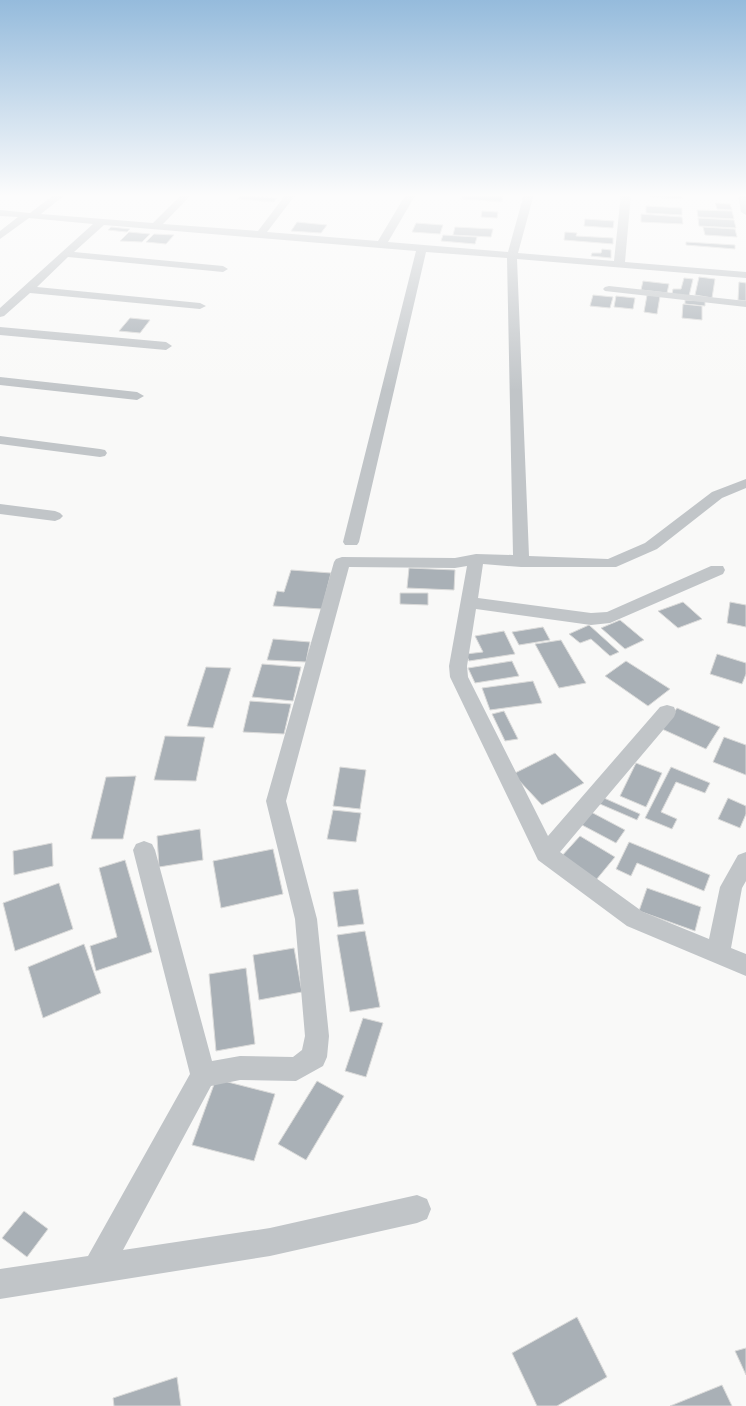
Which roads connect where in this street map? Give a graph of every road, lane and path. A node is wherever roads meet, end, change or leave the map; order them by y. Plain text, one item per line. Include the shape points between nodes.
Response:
1 (59, 260) edge
2 (124, 260) edge
3 (419, 260) edge
4 (512, 260) edge
5 (567, 260) edge
6 (619, 260) edge
7 (619, 264) junction
8 (223, 269) dead end
9 (746, 275) edge
10 (28, 289) junction
11 (609, 289) dead end
12 (746, 304) edge
13 (200, 306) dead end
14 (0, 314) edge
15 (0, 331) edge
16 (166, 346) dead end
17 (0, 381) edge
18 (137, 396) dead end
19 (0, 440) edge
20 (100, 453) dead end
21 (746, 483) edge
22 (0, 509) edge
23 (55, 516) dead end
24 (351, 542) dead end
25 (476, 559) junction
26 (521, 562) junction
27 (717, 570) dead end
28 (468, 602) junction
29 (666, 712) dead end
30 (144, 850) dead end
31 (546, 854) junction
32 (746, 861) edge
33 (718, 954) junction
34 (746, 965) edge
35 (203, 1075) junction
36 (417, 1209) dead end
37 (97, 1269) junction
38 (0, 1284) edge

1 - 10 street
2 - 8 street
3 - 24 street
4 - 26 street
5 - 7 street
6 - 7 street
7 - 9 street
10 - 13 street
10 - 14 street
11 - 12 street
15 - 16 street
17 - 18 street
19 - 20 street
21 - 26 street via 717,495 651,546 610,564
22 - 23 street
25 - 26 street
25 - 28 street
25 - 35 street via 455,563 342,562 276,802 306,919 317,1036 314,1057 296,1069 240,1068
27 - 28 street via 610,616 583,618
28 - 31 street via 459,677
29 - 31 street
30 - 35 street
31 - 33 street via 635,919
32 - 33 street via 731,887
33 - 34 street
35 - 37 street
36 - 37 street via 270,1242
37 - 38 street

